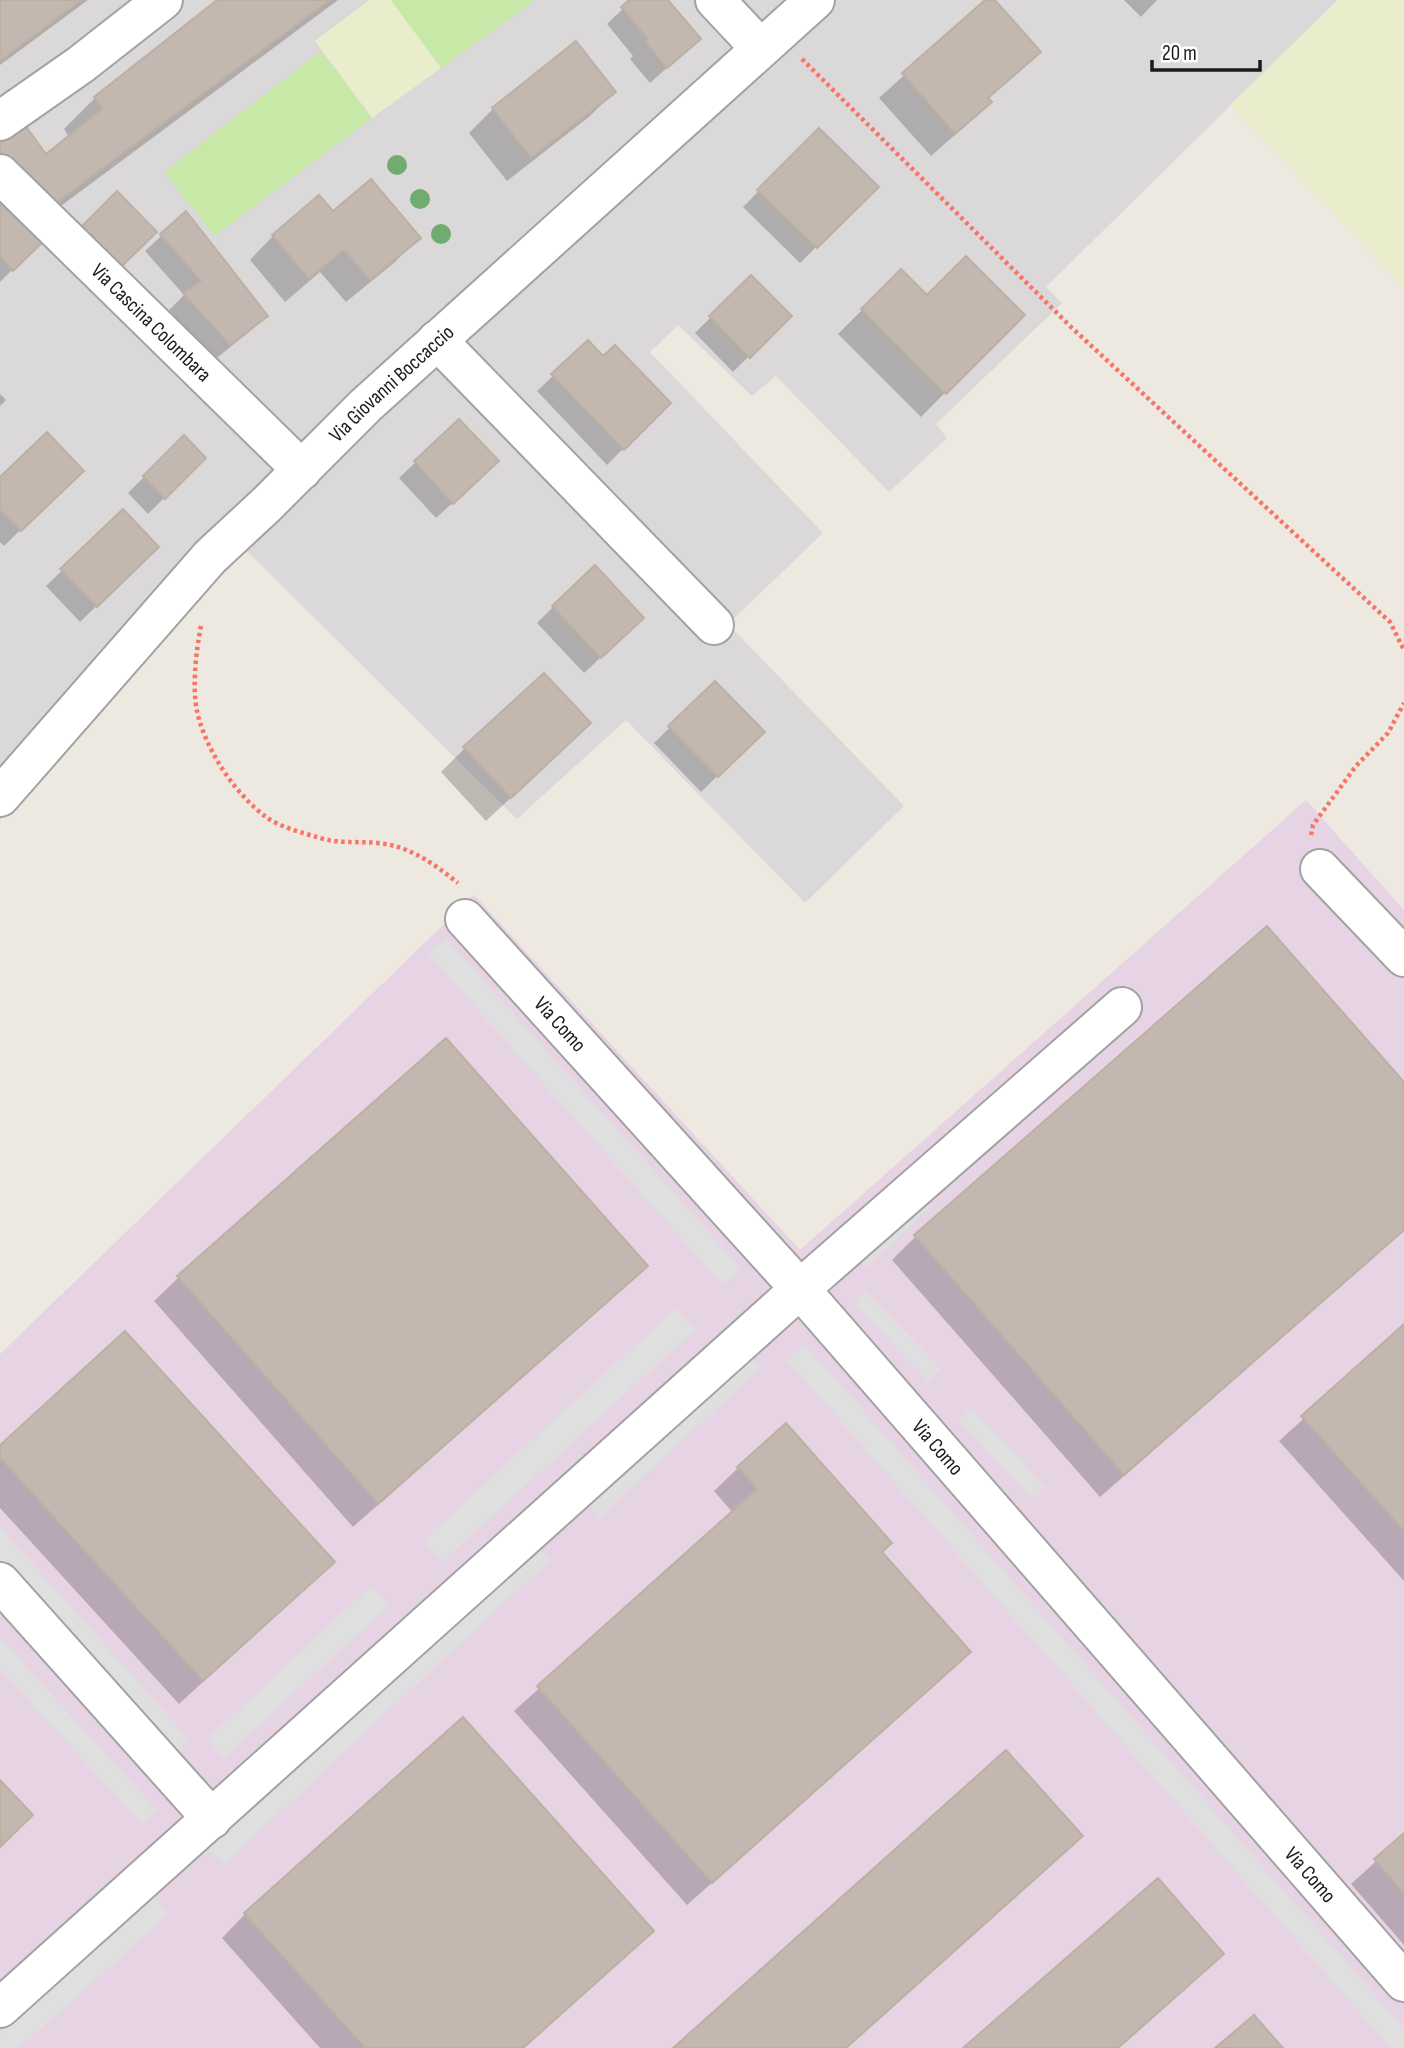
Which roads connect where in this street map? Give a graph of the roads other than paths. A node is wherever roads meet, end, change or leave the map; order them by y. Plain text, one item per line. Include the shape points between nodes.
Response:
1 (163, 0) edge
2 (715, 0) edge
3 (815, 0) edge
4 (768, 41) junction
5 (0, 121) edge
6 (0, 174) edge
7 (437, 340) junction
8 (302, 470) junction
9 (714, 625) dead end
10 (0, 797) edge
11 (1320, 869) road end
12 (462, 902) road end
13 (1404, 957) edge
14 (1122, 1007) dead end
15 (800, 1289) junction
16 (0, 1582) edge
17 (212, 1819) junction
18 (1404, 1982) edge
19 (0, 2008) edge

1 - 5 street
2 - 4 street
3 - 4 street, Via Giovanni Boccaccio
4 - 7 street, Via Giovanni Boccaccio
6 - 8 street, Via Cascina Colombara
7 - 8 street, Via Giovanni Boccaccio
7 - 9 street
8 - 10 street, Via Giovanni Boccaccio via 210,557
11 - 13 street
12 - 15 street, Via Como
14 - 15 street
15 - 17 street
15 - 18 street, Via Como
16 - 17 street
17 - 19 street

